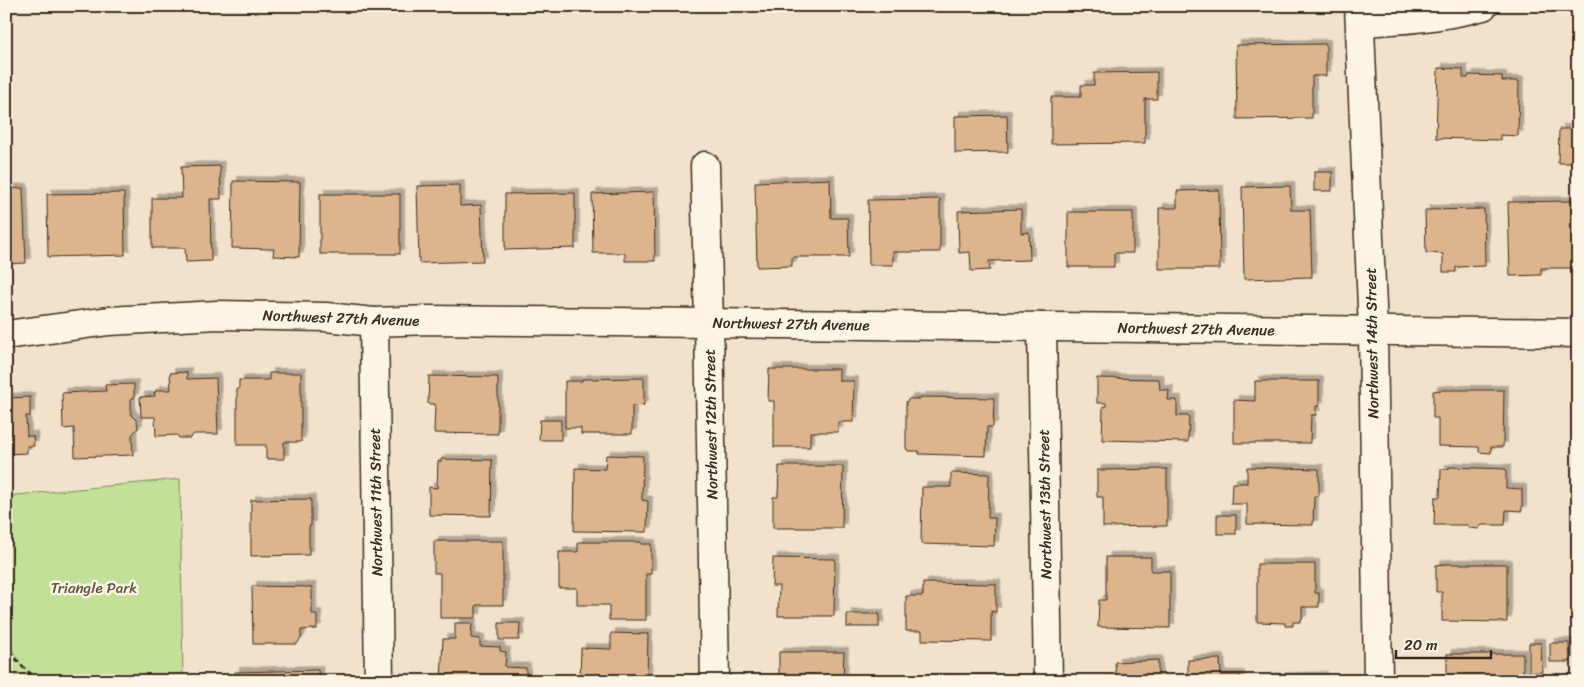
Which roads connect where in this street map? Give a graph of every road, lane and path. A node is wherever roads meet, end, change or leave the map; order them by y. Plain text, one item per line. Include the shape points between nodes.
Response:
1 (1483, 6) edge
2 (1360, 14) edge
3 (705, 166) dead end
4 (374, 322) junction
5 (709, 324) junction
6 (1042, 327) junction
7 (1372, 330) junction
8 (1578, 333) edge
9 (6, 335) edge
10 (6, 643) edge
11 (38, 681) edge
12 (379, 681) edge
13 (715, 681) edge
14 (1048, 681) edge
15 (1378, 681) edge

1 - 2 street via 1411,20
2 - 7 street, Northwest 14th Street
3 - 5 street, Northwest 12th Street
4 - 5 street, Northwest 27th Avenue
4 - 9 street, Northwest 27th Avenue via 326,317 217,315 109,321
4 - 12 street, Northwest 11th Street
5 - 6 street, Northwest 27th Avenue
5 - 13 street, Northwest 12th Street
6 - 7 street, Northwest 27th Avenue
6 - 14 street, Northwest 13th Street
7 - 8 street, Northwest 27th Avenue
7 - 15 street, Northwest 14th Street
10 - 11 path via 19,663

